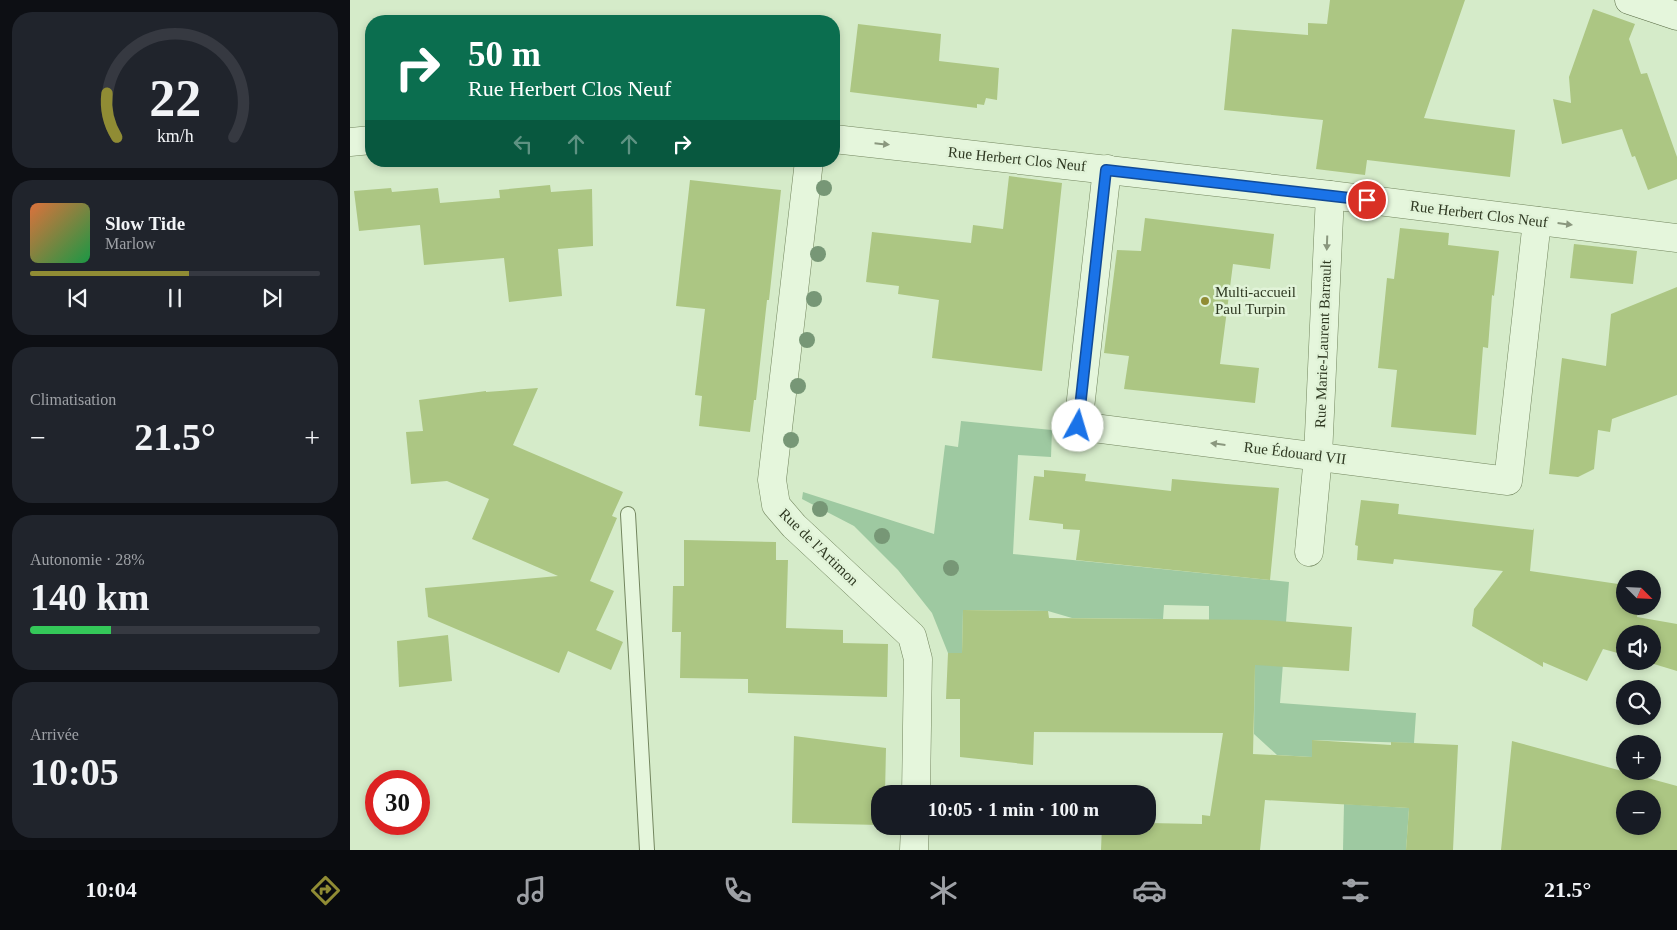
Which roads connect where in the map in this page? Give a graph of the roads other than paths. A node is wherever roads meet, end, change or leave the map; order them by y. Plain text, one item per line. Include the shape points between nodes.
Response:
1 (1629, 0) edge
2 (1662, 8) edge
3 (840, 140) edge
4 (365, 141) edge
5 (350, 142) edge
6 (807, 167) edge
7 (1106, 170) junction
8 (1330, 195) junction
9 (1538, 221) junction
10 (1677, 238) edge
11 (1318, 456) junction
12 (628, 514) dead end
13 (1309, 552) dead end
14 (916, 785) edge
15 (915, 835) edge
16 (647, 850) edge
17 (914, 850) edge

1 - 2 street
3 -> 7 street, Rue Herbert Clos Neuf
4 - 5 street
6 - 14 street, Rue de l'Artimon via 772,480 776,505 794,526 912,636 918,659
7 - 8 street, Rue Herbert Clos Neuf
11 -> 7 street, Rue Édouard VII via 1078,426
8 - 9 street, Rue Herbert Clos Neuf
8 -> 11 street, Rue Marie-Laurent Barrault
9 -> 10 street, Rue Herbert Clos Neuf
9 - 11 street, Rue Édouard VII via 1508,481
11 - 13 street, Rue Marie-Laurent Barrault
12 - 16 lane
15 - 17 street

